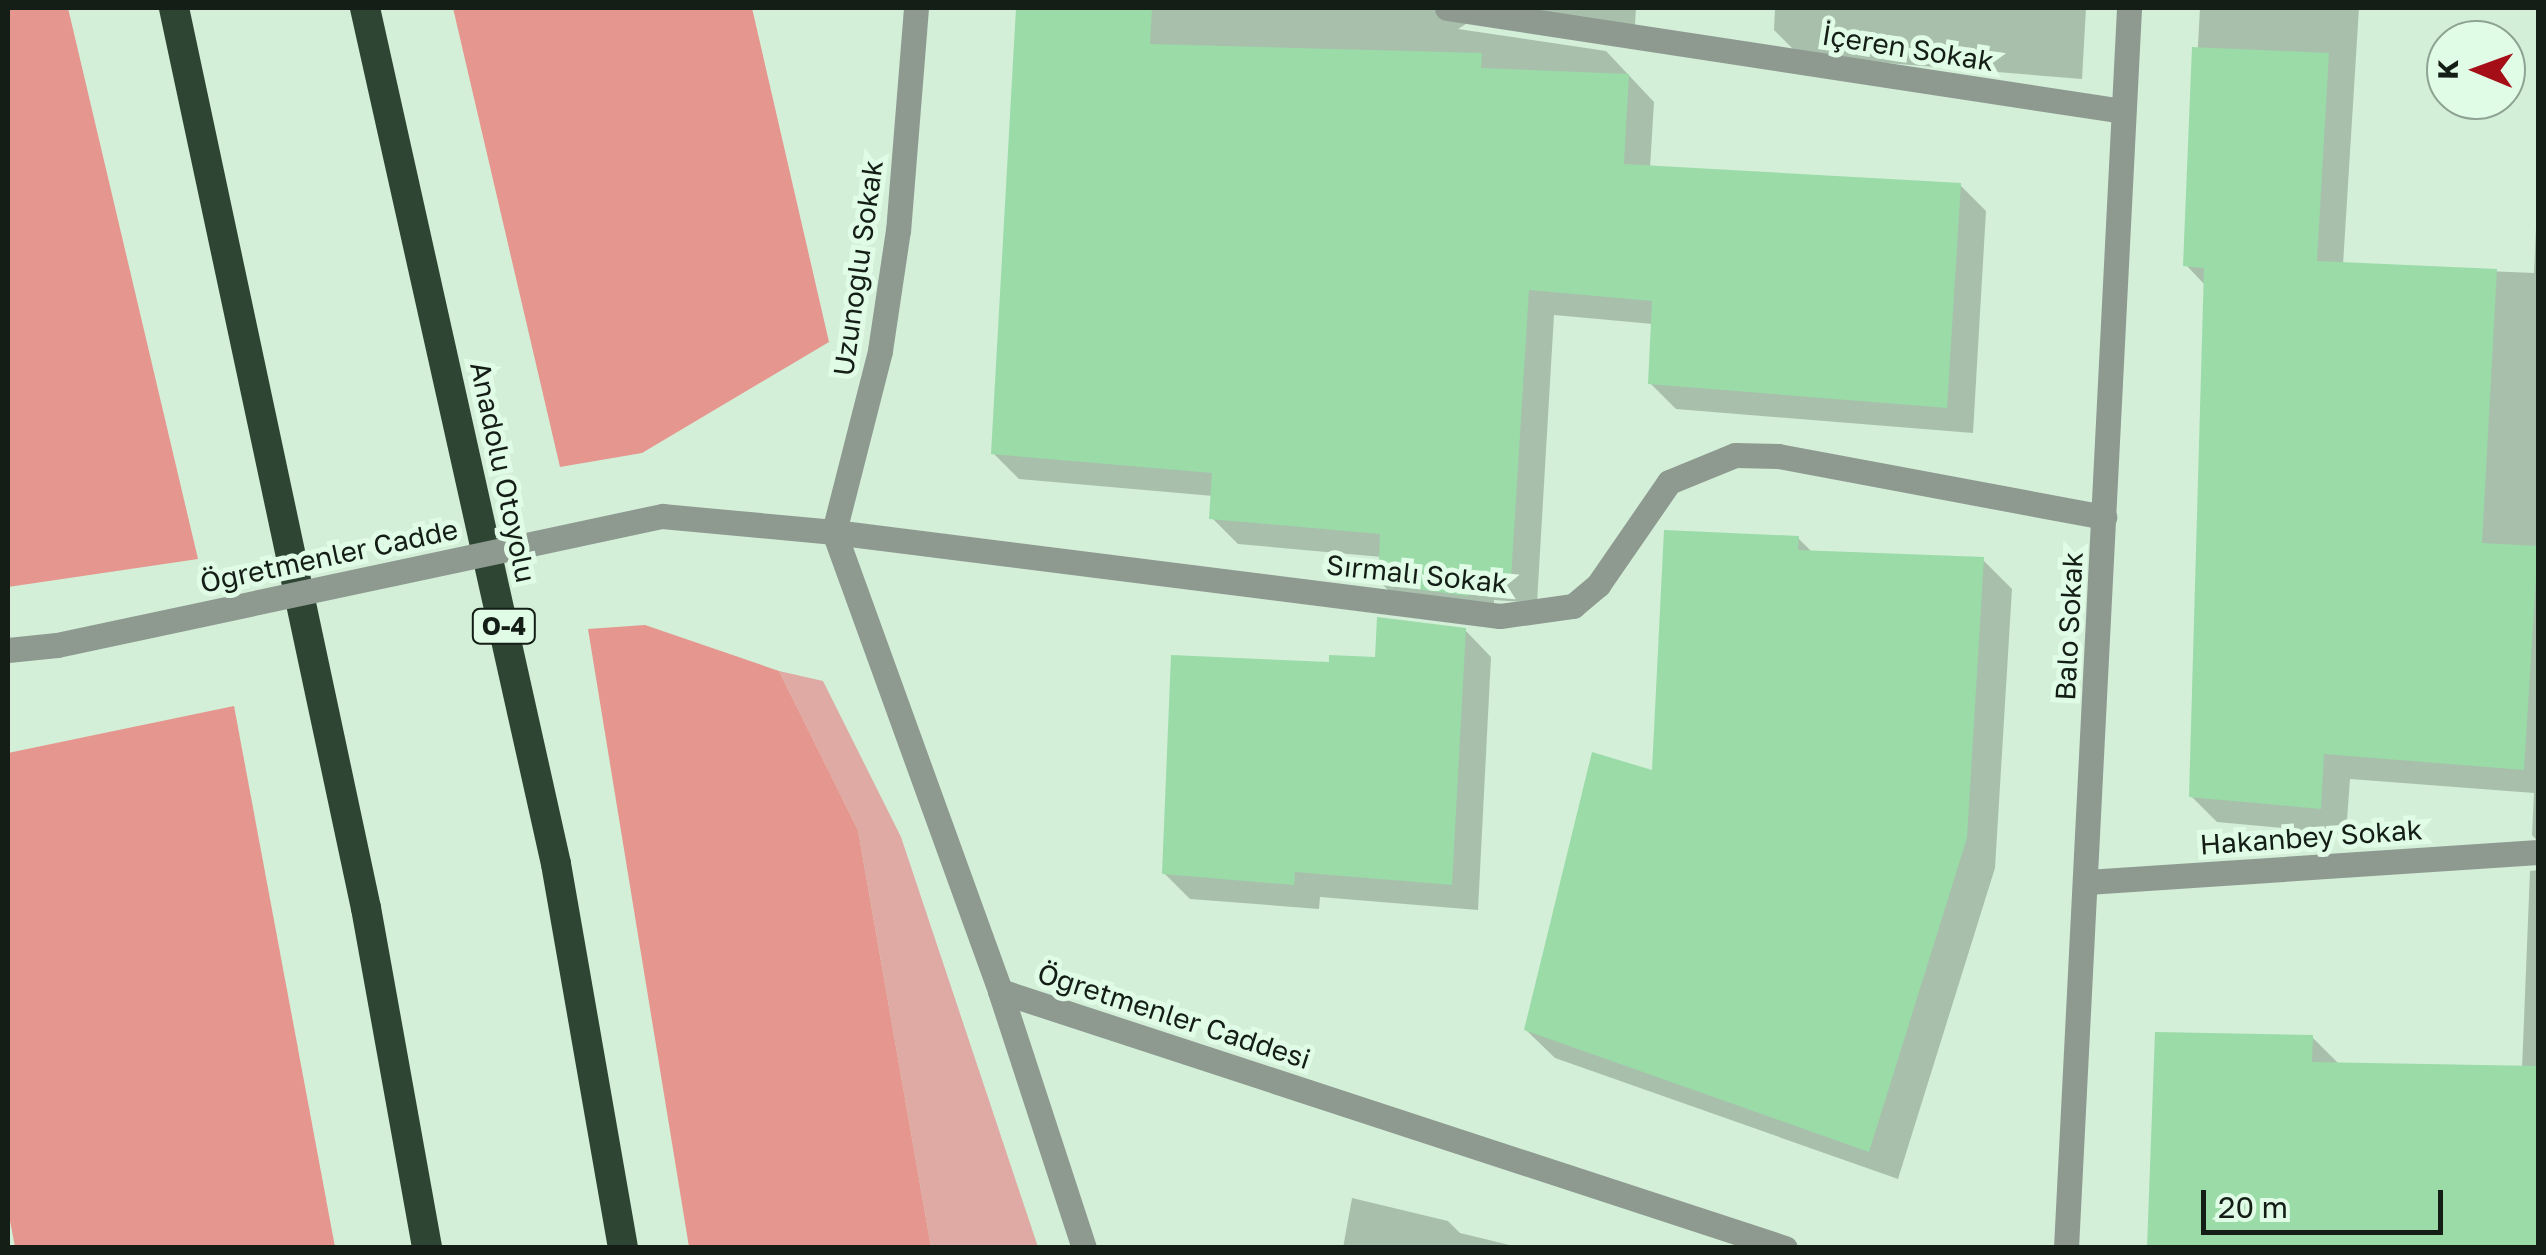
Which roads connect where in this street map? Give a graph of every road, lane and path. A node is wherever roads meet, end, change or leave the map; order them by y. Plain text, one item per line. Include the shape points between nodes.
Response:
1 (174, 8) edge
2 (365, 8) edge
3 (916, 8) edge
4 (1446, 8) edge
5 (2129, 8) edge
6 (2123, 111) junction
7 (2104, 516) junction
8 (834, 532) junction
9 (8, 650) edge
10 (2538, 852) edge
11 (2087, 882) junction
12 (1000, 991) junction
13 (427, 1248) edge
14 (622, 1248) edge
15 (1084, 1248) edge
16 (1784, 1248) edge
17 (2066, 1248) edge

1 - 13 highway via 366,908
2 - 14 highway, Anadolu Otoyolu / O-4 via 552,844
3 - 8 street, Uzunoğlu Sokak via 898,230 880,352
4 - 6 street, İçeren Sokak
5 - 6 street, Balo Sokak
6 - 7 street, Balo Sokak
7 - 8 street, Sırmalı Sokak via 1778,456 1735,455 1669,482 1598,585 1572,606 1500,616
7 - 11 street, Balo Sokak
8 - 9 street, Öğretmenler Cadde, bridge via 662,516
8 - 12 street, Öğretmenler Caddesi
10 - 11 street, Hakanbey Sokak
11 - 17 street, Balo Sokak
12 - 15 street
12 - 16 street, Öğretmenler Caddesi

